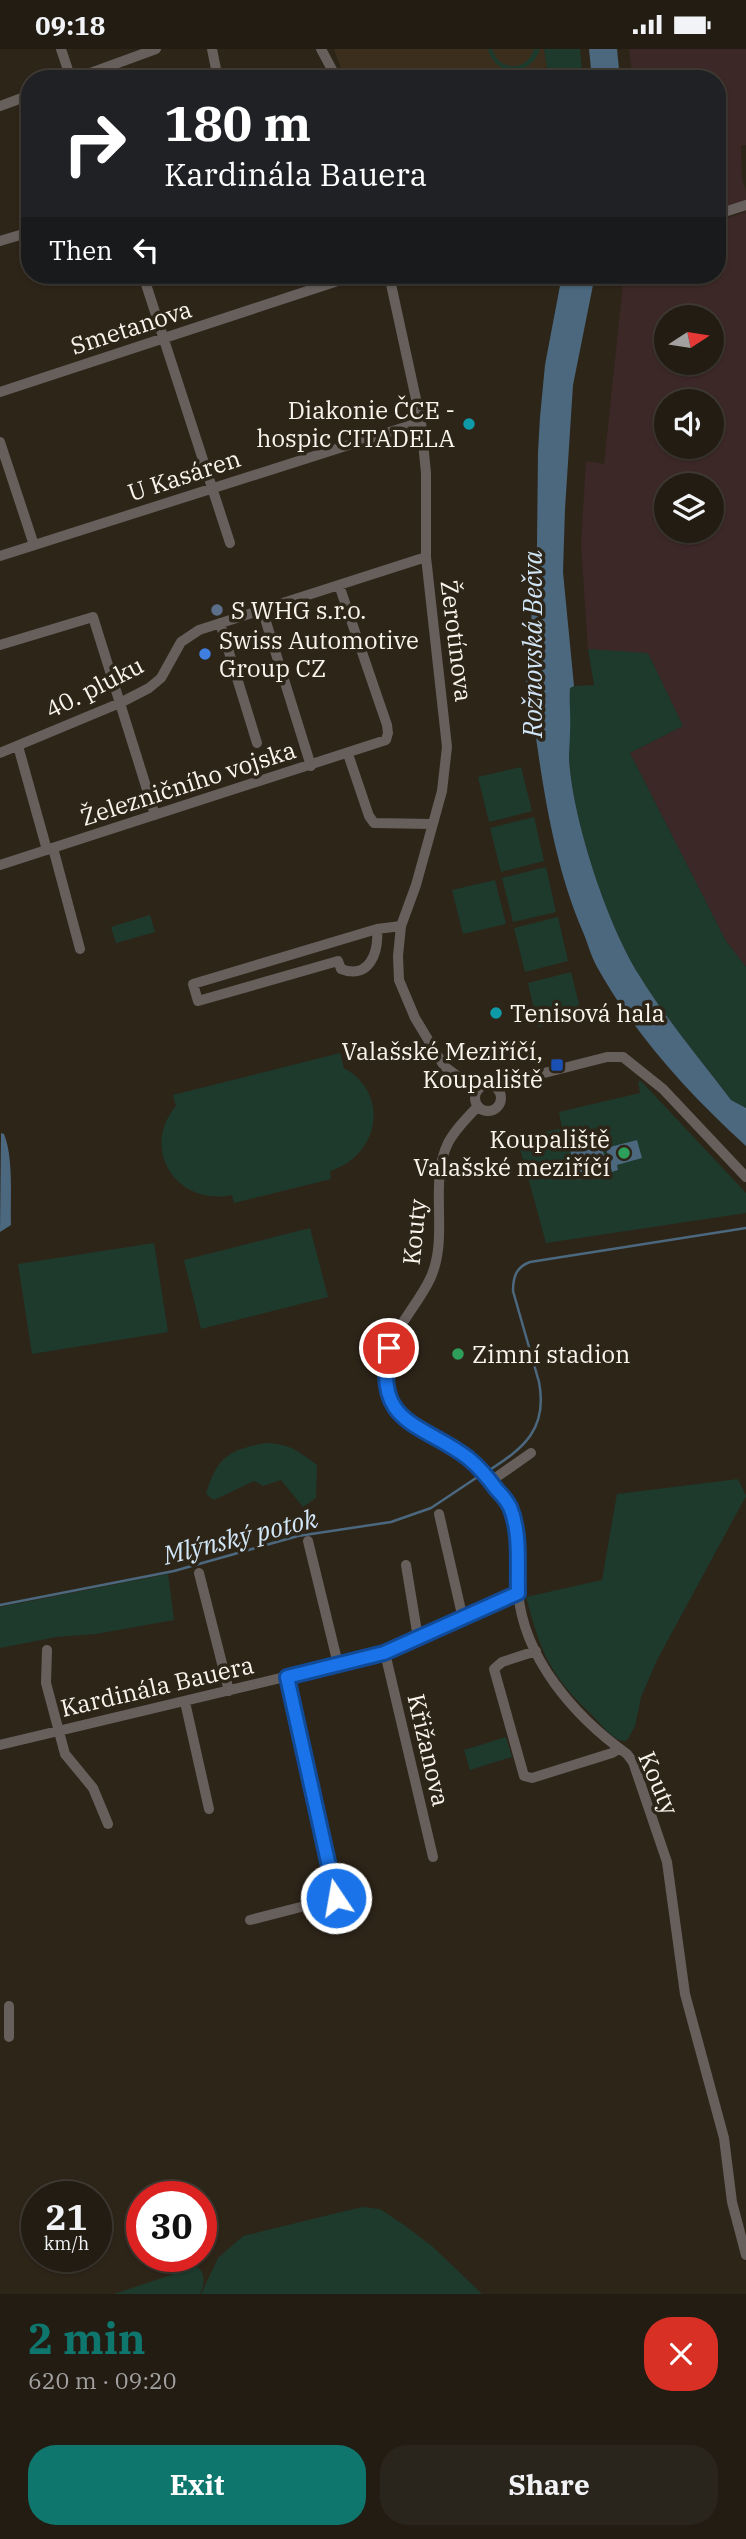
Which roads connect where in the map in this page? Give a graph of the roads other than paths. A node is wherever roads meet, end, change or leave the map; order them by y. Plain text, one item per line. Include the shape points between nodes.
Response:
1 (61, 49) edge
2 (156, 49) edge
3 (212, 49) edge
4 (321, 49) edge
5 (69, 70) edge
6 (97, 70) edge
7 (216, 70) edge
8 (332, 70) edge
9 (21, 98) edge
10 (0, 106) edge
11 (746, 205) edge
12 (726, 211) edge
13 (21, 235) edge
14 (0, 241) edge
15 (146, 284) edge
16 (329, 284) edge
17 (390, 284) edge
18 (164, 338) junction
19 (0, 392) edge
20 (421, 422) junction
21 (0, 442) edge
22 (212, 488) junction
23 (230, 543) dead end
24 (34, 545) junction
25 (0, 556) edge
26 (426, 557) junction
27 (339, 585) junction
28 (262, 610) junction
29 (220, 623) junction
30 (0, 645) edge
31 (120, 703) junction
32 (257, 743) dead end
33 (18, 746) junction
34 (0, 753) edge
35 (348, 754) junction
36 (311, 766) junction
37 (155, 815) junction
38 (432, 824) junction
39 (50, 849) junction
40 (0, 865) edge
41 (401, 926) junction
42 (377, 929) junction
43 (338, 942) junction
44 (80, 950) dead end
45 (338, 961) junction
46 (499, 1090) junction
47 (477, 1091) junction
48 (478, 1106) junction
49 (746, 1177) edge
50 (531, 1453) dead end
51 (491, 1481) junction
52 (439, 1514) dead end
53 (308, 1541) dead end
54 (406, 1565) dead end
55 (199, 1573) dead end
56 (518, 1593) junction
57 (463, 1619) junction
58 (418, 1638) junction
59 (47, 1650) dead end
60 (536, 1651) junction
61 (384, 1653) junction
62 (338, 1664) junction
63 (287, 1677) junction
64 (229, 1691) junction
65 (185, 1702) junction
66 (59, 1731) junction
67 (0, 1745) edge
68 (619, 1749) junction
69 (209, 1809) dead end
70 (108, 1824) dead end
71 (432, 1857) dead end
72 (250, 1920) dead end
73 (9, 2006) dead end
74 (4, 2022) edge
75 (9, 2037) dead end
76 (746, 2255) edge

1 - 5 street
2 - 6 street
3 - 7 street
4 - 8 street
9 - 10 street
11 - 12 street
13 - 14 street
15 - 18 street
16 - 18 street, Smetanova
17 - 20 street, Žerotínova
18 - 19 street, Smetanova
18 - 22 street
20 - 22 street, U Kasáren
20 - 26 street, Žerotínova
21 - 24 street
22 - 23 street
22 - 24 street, U Kasáren
24 - 25 street, U Kasáren
26 - 27 street, 40. pluku
26 - 38 street, Žerotínova via 446,729 446,768
27 - 28 street, 40. pluku
27 - 35 street, Železničního vojska via 387,725 387,738 379,744
28 - 29 street, 40. pluku
28 - 36 street
29 - 31 street, 40. pluku via 185,638 155,683
29 - 32 street
30 - 31 street via 93,617
31 - 33 street, 40. pluku
31 - 37 street
33 - 34 street, 40. pluku
33 - 39 street
35 - 36 street, Železničního vojska
35 - 38 street via 374,823
36 - 37 street, Železničního vojska
37 - 39 street, Železničního vojska
38 - 41 street, Žerotínova
39 - 40 street, Železničního vojska
39 - 44 street
41 - 42 street
41 - 47 street, Žerotínova via 399,980 415,1018 444,1066
42 - 43 street
42 - 45 street via 374,955 364,969 351,973 341,969
43 - 45 street
43 - 45 street via 193,983 198,1001
46 - 47 street, Kouty via 490,1084
46 - 48 street, Kouty via 496,1108 487,1111
46 - 49 street, Kouty via 509,1083 584,1062 624,1056 663,1089
47 - 48 street
48 - 51 street, Kouty via 448,1143 431,1277 397,1332 385,1366 386,1384 400,1415 468,1458
50 - 51 street
51 - 56 street, Kouty via 513,1516
52 - 57 street
53 - 62 street
54 - 58 street
55 - 64 street
56 - 57 street, Kardinála Bauera
56 - 60 street, Kouty
57 - 58 street, Kardinála Bauera
58 - 61 street, Kardinála Bauera
59 - 66 street via 46,1682
60 - 68 street, Kouty via 550,1678
60 - 68 street via 494,1669 524,1776 532,1778
61 - 62 street, Kardinála Bauera
61 - 71 street, Křižanova
62 - 63 street, Kardinála Bauera
63 - 64 street, Kardinála Bauera
63 - 72 street via 336,1898
64 - 65 street, Kardinála Bauera
65 - 66 street, Kardinála Bauera
65 - 69 street
66 - 67 street, Kardinála Bauera
66 - 70 street via 65,1754 93,1788
68 - 76 street, Kouty via 633,1762 667,1862 685,1994 724,2137 732,2202
73 - 74 street
74 - 75 street

